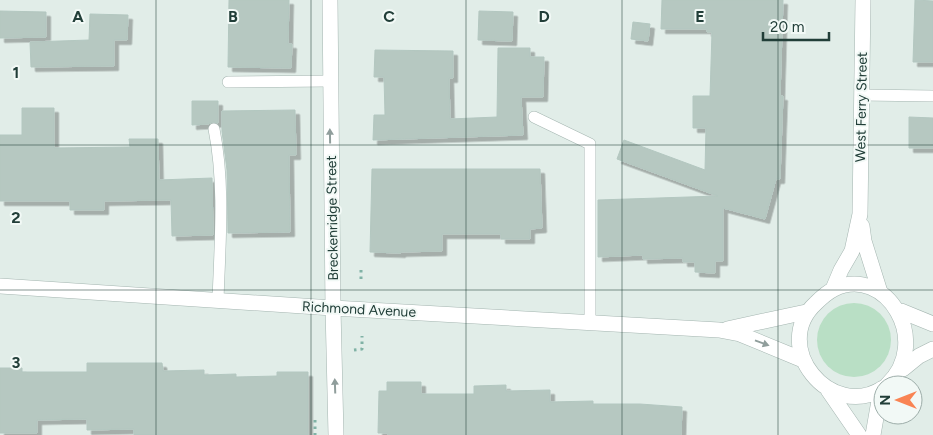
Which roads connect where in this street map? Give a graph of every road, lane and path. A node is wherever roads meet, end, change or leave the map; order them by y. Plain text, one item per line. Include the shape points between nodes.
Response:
1 (330, 0) edge
2 (863, 0) edge
3 (330, 81) junction
4 (228, 82) dead end
5 (862, 95) junction
6 (933, 96) edge
7 (534, 117) dead end
8 (214, 129) dead end
9 (860, 214) junction
10 (361, 270) dead end
11 (361, 282) dead end
12 (0, 286) edge
13 (833, 289) junction
14 (880, 292) junction
15 (218, 300) junction
16 (333, 308) junction
17 (901, 311) junction
18 (806, 312) junction
19 (590, 322) junction
20 (933, 324) edge
21 (718, 330) junction
22 (362, 336) dead end
23 (933, 349) edge
24 (354, 350) dead end
25 (803, 360) junction
26 (901, 370) junction
27 (896, 375) edge
28 (828, 390) junction
29 (873, 392) edge
30 (336, 435) edge
31 (859, 435) edge

1 - 3 street, Breckenridge Street
2 - 5 street, West Ferry Street
3 - 4 lane
16 -> 3 street, Breckenridge Street
5 - 6 lane
5 - 9 street, West Ferry Street
7 - 19 lane via 590,144
8 - 15 lane via 220,177
9 - 13 street, West Ferry Street via 852,251
9 - 14 street, West Ferry Street via 864,241
10 - 11 path
12 - 15 street, Richmond Avenue
13 - 14 street via 858,285
13 - 18 street
14 - 17 street
15 - 16 street, Richmond Avenue
16 - 19 street, Richmond Avenue
30 -> 16 street, Breckenridge Street
17 - 20 street
17 - 26 street via 909,336 908,353
18 - 21 street, Richmond Avenue
18 - 25 street via 799,336
19 - 21 street, Richmond Avenue
21 -> 25 street, Richmond Avenue via 740,334
22 - 24 path via 362,348
23 - 26 street
25 - 28 street
26 - 27 street
28 - 29 street via 857,396
28 - 31 street

